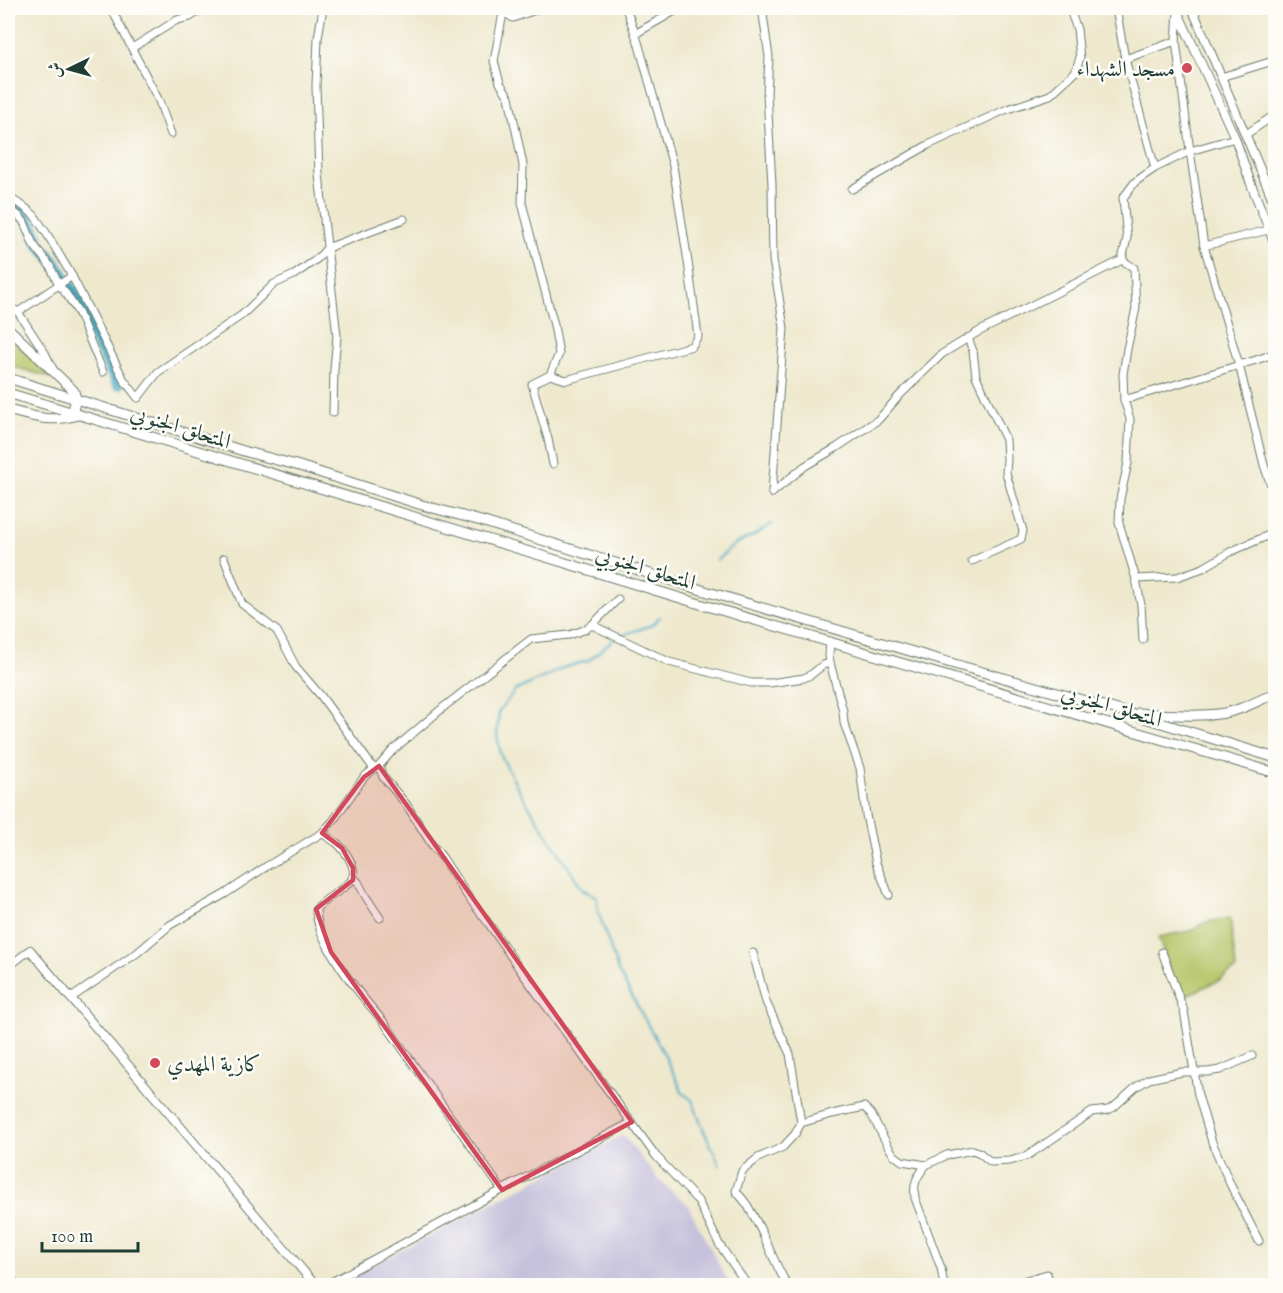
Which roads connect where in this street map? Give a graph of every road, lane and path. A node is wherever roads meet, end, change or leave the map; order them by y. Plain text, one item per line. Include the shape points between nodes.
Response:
1 (111, 8) edge
2 (204, 8) edge
3 (323, 8) edge
4 (541, 8) edge
5 (626, 8) edge
6 (680, 8) edge
7 (762, 8) edge
8 (1069, 8) edge
9 (1116, 8) edge
10 (1192, 8) edge
11 (504, 10) edge
12 (1177, 10) edge
13 (635, 34) junction
14 (1176, 41) junction
15 (132, 48) junction
16 (1125, 59) junction
17 (1275, 60) edge
18 (1221, 77) junction
19 (1275, 114) edge
20 (171, 134) dead end
21 (1245, 135) junction
22 (1235, 138) junction
23 (1190, 151) junction
24 (1155, 168) junction
25 (1275, 182) edge
26 (1266, 183) junction
27 (852, 189) dead end
28 (8, 197) edge
29 (1275, 207) edge
30 (8, 208) edge
31 (404, 219) dead end
32 (1268, 230) junction
33 (1204, 246) junction
34 (1275, 247) edge
35 (327, 248) junction
36 (1122, 261) junction
37 (72, 276) junction
38 (59, 285) junction
39 (8, 306) edge
40 (18, 312) junction
41 (8, 328) edge
42 (968, 338) junction
43 (1275, 353) edge
44 (1239, 365) junction
45 (54, 371) junction
46 (104, 372) dead end
47 (550, 375) junction
48 (8, 378) edge
49 (8, 393) edge
50 (76, 399) junction
51 (1124, 400) junction
52 (8, 410) edge
53 (333, 413) dead end
54 (75, 414) junction
55 (553, 464) dead end
56 (1275, 500) edge
57 (1275, 532) edge
58 (224, 558) dead end
59 (972, 561) dead end
60 (1136, 579) junction
61 (618, 599) dead end
62 (592, 625) junction
63 (1143, 640) dead end
64 (830, 641) junction
65 (830, 663) junction
66 (1275, 693) edge
67 (1125, 712) junction
68 (1275, 758) edge
69 (376, 768) junction
70 (1275, 773) edge
71 (322, 833) junction
72 (353, 878) junction
73 (889, 895) dead end
74 (380, 918) dead end
75 (30, 950) joint
76 (1162, 951) dead end
77 (753, 953) dead end
78 (8, 967) edge
79 (71, 998) junction
80 (1252, 1056) dead end
81 (1194, 1072) junction
82 (632, 1122) junction
83 (801, 1123) junction
84 (926, 1165) junction
85 (502, 1190) junction
86 (1259, 1241) dead end
87 (8, 1272) edge
88 (16, 1286) edge
89 (316, 1286) edge
90 (324, 1286) edge
91 (748, 1286) edge
92 (788, 1286) edge
93 (944, 1286) edge
94 (1005, 1286) edge
95 (1051, 1286) edge

1 - 15 street
2 - 15 street
3 - 35 street via 316,86
4 - 11 street via 513,18
5 - 13 street
6 - 13 street
7 - 42 street via 769,57 773,261 784,327 772,493 805,466 879,419 942,354
8 - 27 street via 1077,29 1080,58 1076,72 1050,95 1005,110 928,145
9 - 16 street
10 - 18 main road
11 - 47 street via 494,61 509,97 523,165 522,203 554,325 559,354
12 - 14 street
12 - 22 main road
13 - 47 street via 673,166 698,336 692,346 566,380
14 - 16 street
14 - 23 street
15 - 20 street
16 - 24 street
17 - 18 street
18 - 21 main road
19 - 21 street
21 - 26 main road
22 - 23 street
22 - 32 main road
23 - 24 street
23 - 33 street
24 - 36 street via 1135,182 1123,198 1127,238
25 - 26 street
26 - 29 main road
28 - 37 street via 34,215
30 - 38 street via 24,222
31 - 35 street
32 - 33 street
32 - 34 main road
33 - 44 street
35 - 37 street via 294,275 274,284 242,315 158,372 138,398 124,380
35 - 53 street via 338,336
36 - 42 street
36 - 51 street via 1134,268 1137,308 1123,374
37 - 38 street
38 - 40 street
38 - 46 street via 79,314
39 - 40 street
40 - 45 street
41 - 45 highway
42 - 59 street via 976,376 1006,440 1006,473 1023,531 1021,539
43 - 44 street
44 - 51 street
44 - 56 street
45 - 50 highway via 71,387
47 - 55 street via 532,384
48 - 50 highway, المتحلق الجنوبي
49 - 54 highway, المتحلق الجنوبي
50 - 54 highway
50 - 67 highway, المتحلق الجنوبي via 705,591
51 - 60 street via 1130,419 1119,523
52 - 54 highway via 46,420
54 - 64 highway, المتحلق الجنوبي
57 - 60 street via 1177,577
58 - 69 street via 242,603 277,631 296,667
60 - 63 street
61 - 62 street
62 - 65 street via 669,662 751,683 804,678
62 - 69 street via 569,635 531,639 445,706
64 - 65 street
64 - 70 highway, المتحلق الجنوبي
65 - 73 street via 844,723 860,768 876,863
66 - 67 highway via 1218,714
67 - 68 highway, المتحلق الجنوبي
69 - 71 street via 364,777
69 - 82 street via 410,809 466,894
71 - 72 street via 342,848 353,868
71 - 79 street via 170,925 138,953
72 - 74 street
72 - 85 street via 316,909 331,952
75 - 78 street
75 - 79 main road
76 - 81 street via 1184,1011
77 - 83 street via 766,1002 790,1054
79 - 89 main road
80 - 81 street via 1220,1070
81 - 84 street via 1145,1081 1114,1107 1092,1112 1020,1159 991,1162 973,1150 946,1155
81 - 86 street via 1212,1142
82 - 85 street
82 - 91 street via 656,1156 698,1201 719,1244
83 - 84 street via 864,1107 872,1114 894,1155 902,1161
83 - 92 street via 783,1147 758,1158 742,1171 736,1191 749,1207
84 - 93 street via 916,1179 915,1198
85 - 90 street
87 - 88 street
94 - 95 street via 1047,1274

